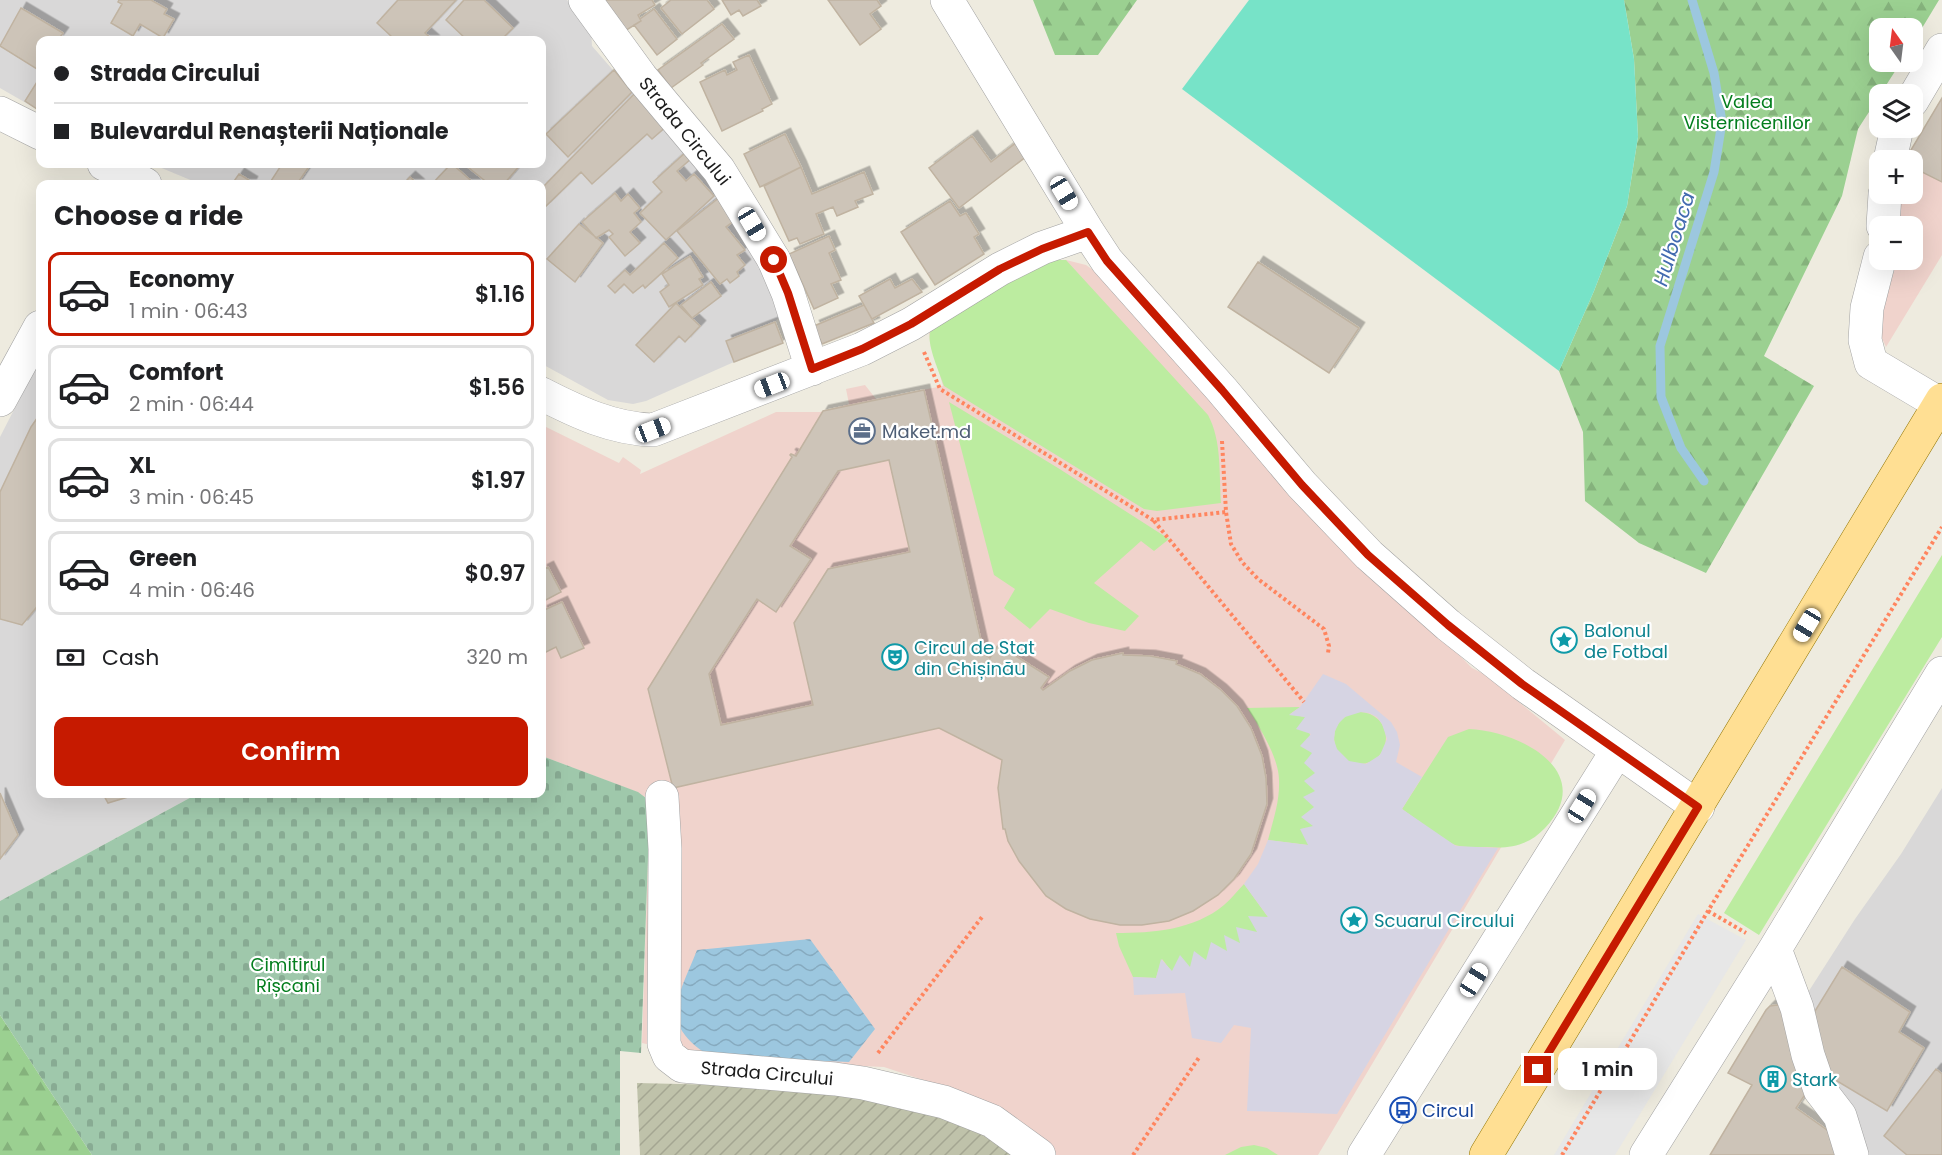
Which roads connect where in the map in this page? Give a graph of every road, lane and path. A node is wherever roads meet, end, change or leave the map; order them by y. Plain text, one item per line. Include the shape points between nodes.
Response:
1 (585, 0) edge
2 (947, 0) edge
3 (1942, 50) edge
4 (1922, 84) edge
5 (0, 113) edge
6 (36, 131) edge
7 (1088, 232) junction
8 (1877, 270) edge
9 (911, 324) junction
10 (36, 334) edge
11 (812, 369) junction
12 (1222, 390) junction
13 (546, 396) edge
14 (0, 399) edge
15 (1941, 402) edge
16 (1226, 512) junction
17 (1154, 520) junction
18 (1942, 527) edge
19 (1328, 653) dead end
20 (1942, 674) edge
21 (1304, 702) dead end
22 (1617, 751) junction
23 (662, 797) dead end
24 (1698, 807) junction
25 (1708, 911) junction
26 (982, 917) dead end
27 (1765, 943) junction
28 (1200, 1056) dead end
29 (863, 1083) junction
30 (1039, 1155) edge
31 (1133, 1155) edge
32 (1364, 1155) edge
33 (1486, 1155) edge
34 (1562, 1155) edge
35 (1646, 1155) edge
36 (1852, 1155) edge

1 - 11 street, Strada Circului via 641,77 719,170 774,260
2 - 7 street
3 - 4 street
5 - 6 street
7 - 9 street via 1000,269
7 - 12 street via 1107,261
8 - 15 street via 1867,308 1865,340 1871,363
9 - 11 street
9 - 17 path via 940,389
10 - 14 street
11 - 13 street via 653,430 611,424
12 - 16 path
12 - 22 street via 1302,485 1368,555 1513,677
15 - 24 main road
16 - 17 path
16 - 19 path via 1231,544 1242,562 1258,579 1318,623 1327,637
17 - 21 path
18 - 25 path
20 - 27 street
22 - 24 street
22 - 32 street
23 - 29 street, Strada Circului via 664,1044 669,1056 682,1066
24 - 33 main road
25 - 27 path
25 - 34 path
26 - 29 path via 880,1047
27 - 35 street
27 - 36 street via 1797,1008 1820,1090 1840,1116
28 - 31 path
29 - 30 street, Strada Circului via 944,1102 992,1121

